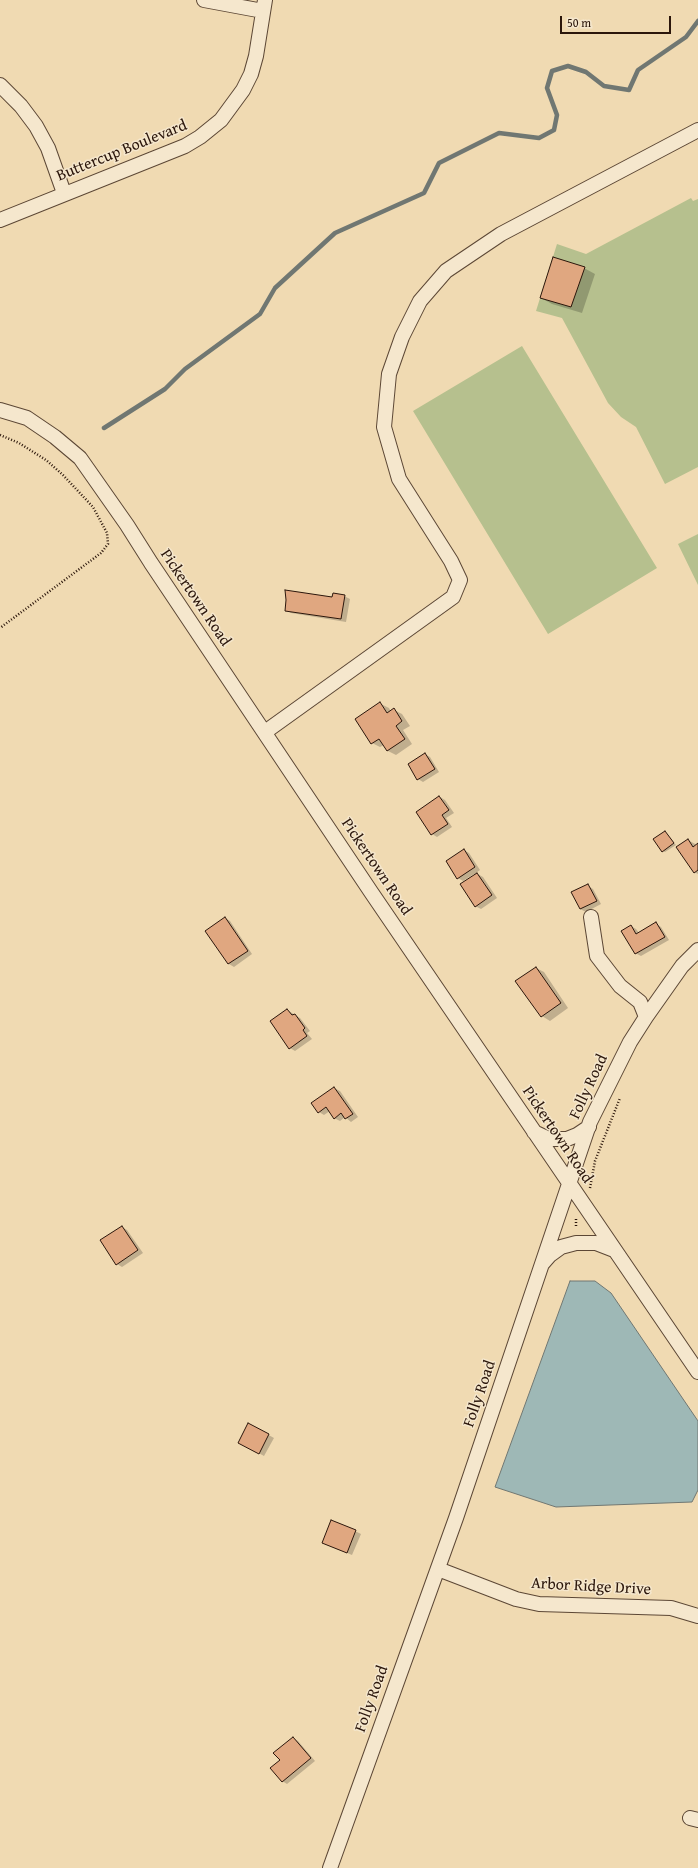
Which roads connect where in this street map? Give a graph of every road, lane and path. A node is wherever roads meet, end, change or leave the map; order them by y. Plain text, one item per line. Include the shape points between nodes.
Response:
1 (204, 0) edge
2 (264, 6) edge
3 (0, 85) edge
4 (698, 130) edge
5 (64, 193) junction
6 (0, 220) edge
7 (0, 410) edge
8 (0, 435) edge
9 (0, 628) edge
10 (265, 732) junction
11 (591, 917) dead end
12 (698, 950) edge
13 (646, 1017) junction
14 (623, 1091) dead end
15 (588, 1127) junction
16 (534, 1132) junction
17 (569, 1183) junction
18 (590, 1192) dead end
19 (614, 1250) junction
20 (540, 1268) junction
21 (698, 1372) edge
22 (438, 1569) junction
23 (698, 1616) edge
24 (330, 1868) edge

1 - 2 street
2 - 5 street, Buttercup Boulevard via 251,74 243,90 221,120 185,146
3 - 5 street via 36,126 53,160
4 - 10 street via 501,234 446,271 420,301 402,337 389,374 384,427 399,479 451,561 460,580 453,597
5 - 6 street, Buttercup Boulevard
7 - 10 street, Pickertown Road via 26,418 80,458
8 - 9 path via 46,460 63,475 93,507 107,533 108,544 101,553
10 - 16 street, Pickertown Road
11 - 13 street via 597,956 620,986 640,1002
12 - 13 street, Folly Road via 682,966
13 - 15 street, Folly Road via 630,1042
14 - 18 path via 596,1161
15 - 16 street via 567,1139 549,1139
15 - 17 street, Folly Road
16 - 17 street, Pickertown Road
17 - 19 street, Pickertown Road
17 - 20 street, Folly Road
19 - 20 street via 596,1243 576,1243 561,1247 550,1255
19 - 21 street, Pickertown Road
20 - 22 street, Folly Road
22 - 23 street, Arbor Ridge Drive via 516,1599 539,1604 671,1608
22 - 24 street, Folly Road

